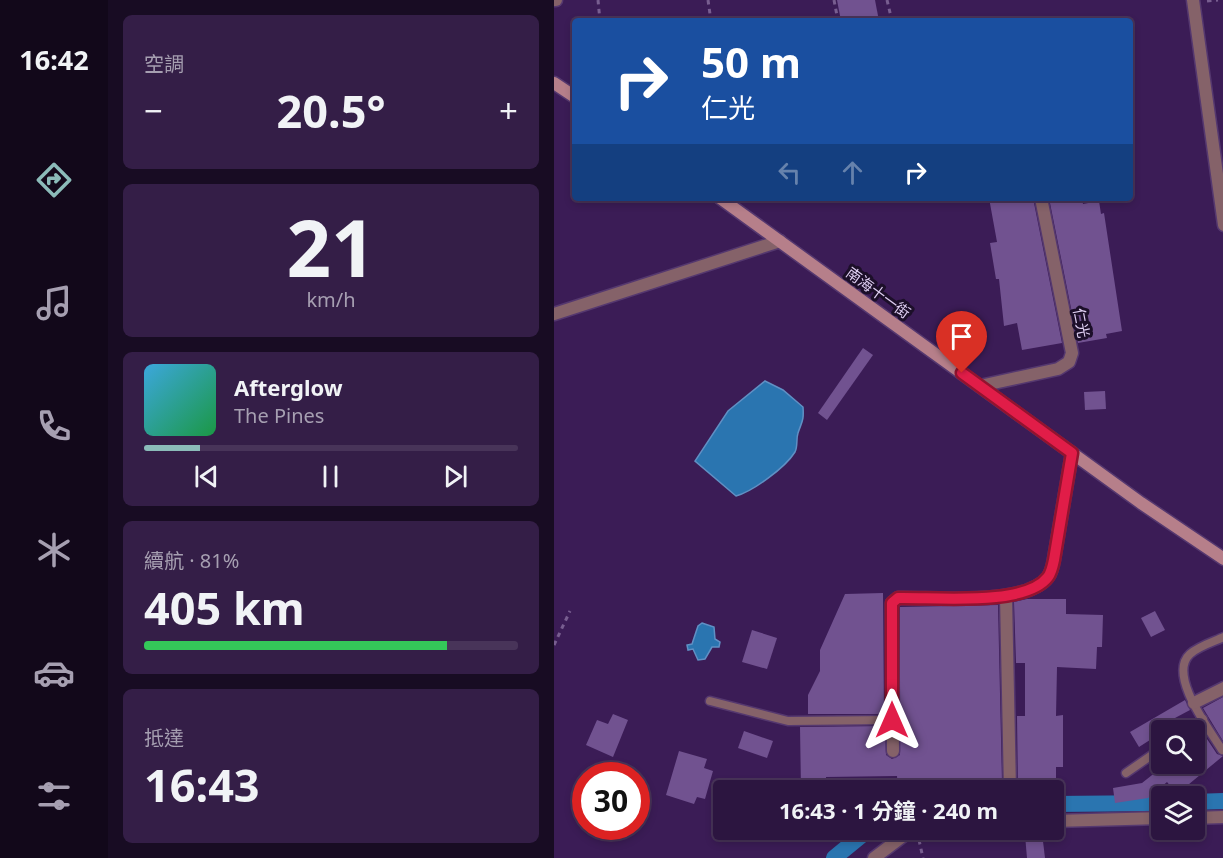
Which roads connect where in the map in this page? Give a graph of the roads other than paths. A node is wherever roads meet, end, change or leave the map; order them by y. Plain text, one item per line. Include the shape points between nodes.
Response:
1 (1193, 0) edge
2 (554, 83) edge
3 (572, 95) edge
4 (724, 201) edge
5 (1042, 201) edge
6 (1223, 225) edge
7 (780, 241) junction
8 (554, 314) edge
9 (980, 386) junction
10 (1072, 453) junction
11 (1223, 559) edge
12 (1006, 597) junction
13 (1223, 637) edge
14 (1223, 688) edge
15 (710, 701) dead end
16 (1194, 703) junction
17 (1203, 719) joint
18 (892, 720) junction
19 (1222, 750) edge
20 (893, 751) dead end
21 (1151, 756) edge
22 (1126, 773) dead end
23 (1010, 780) edge
24 (1223, 817) edge
25 (1151, 818) edge
26 (1205, 818) edge
27 (1064, 821) edge
28 (898, 840) edge
29 (874, 858) edge

1 - 6 street
2 - 3 street
4 - 7 street, 南海十一街
5 - 9 street, 仁光 via 1072,353 1069,362 1058,369
7 - 8 street
7 - 9 street, 南海十一街
9 - 10 street, 南海十一街
10 - 11 street, 南海十一街
10 - 12 street via 1049,576 1037,587
12 - 18 street via 898,598 892,603
12 - 23 street
13 - 16 lane via 1187,657 1184,683
14 - 16 street
15 - 18 lane via 788,721
16 - 17 lane
17 - 19 lane
18 - 20 street
21 - 22 lane
24 - 26 street
25 - 27 street
28 - 29 street

